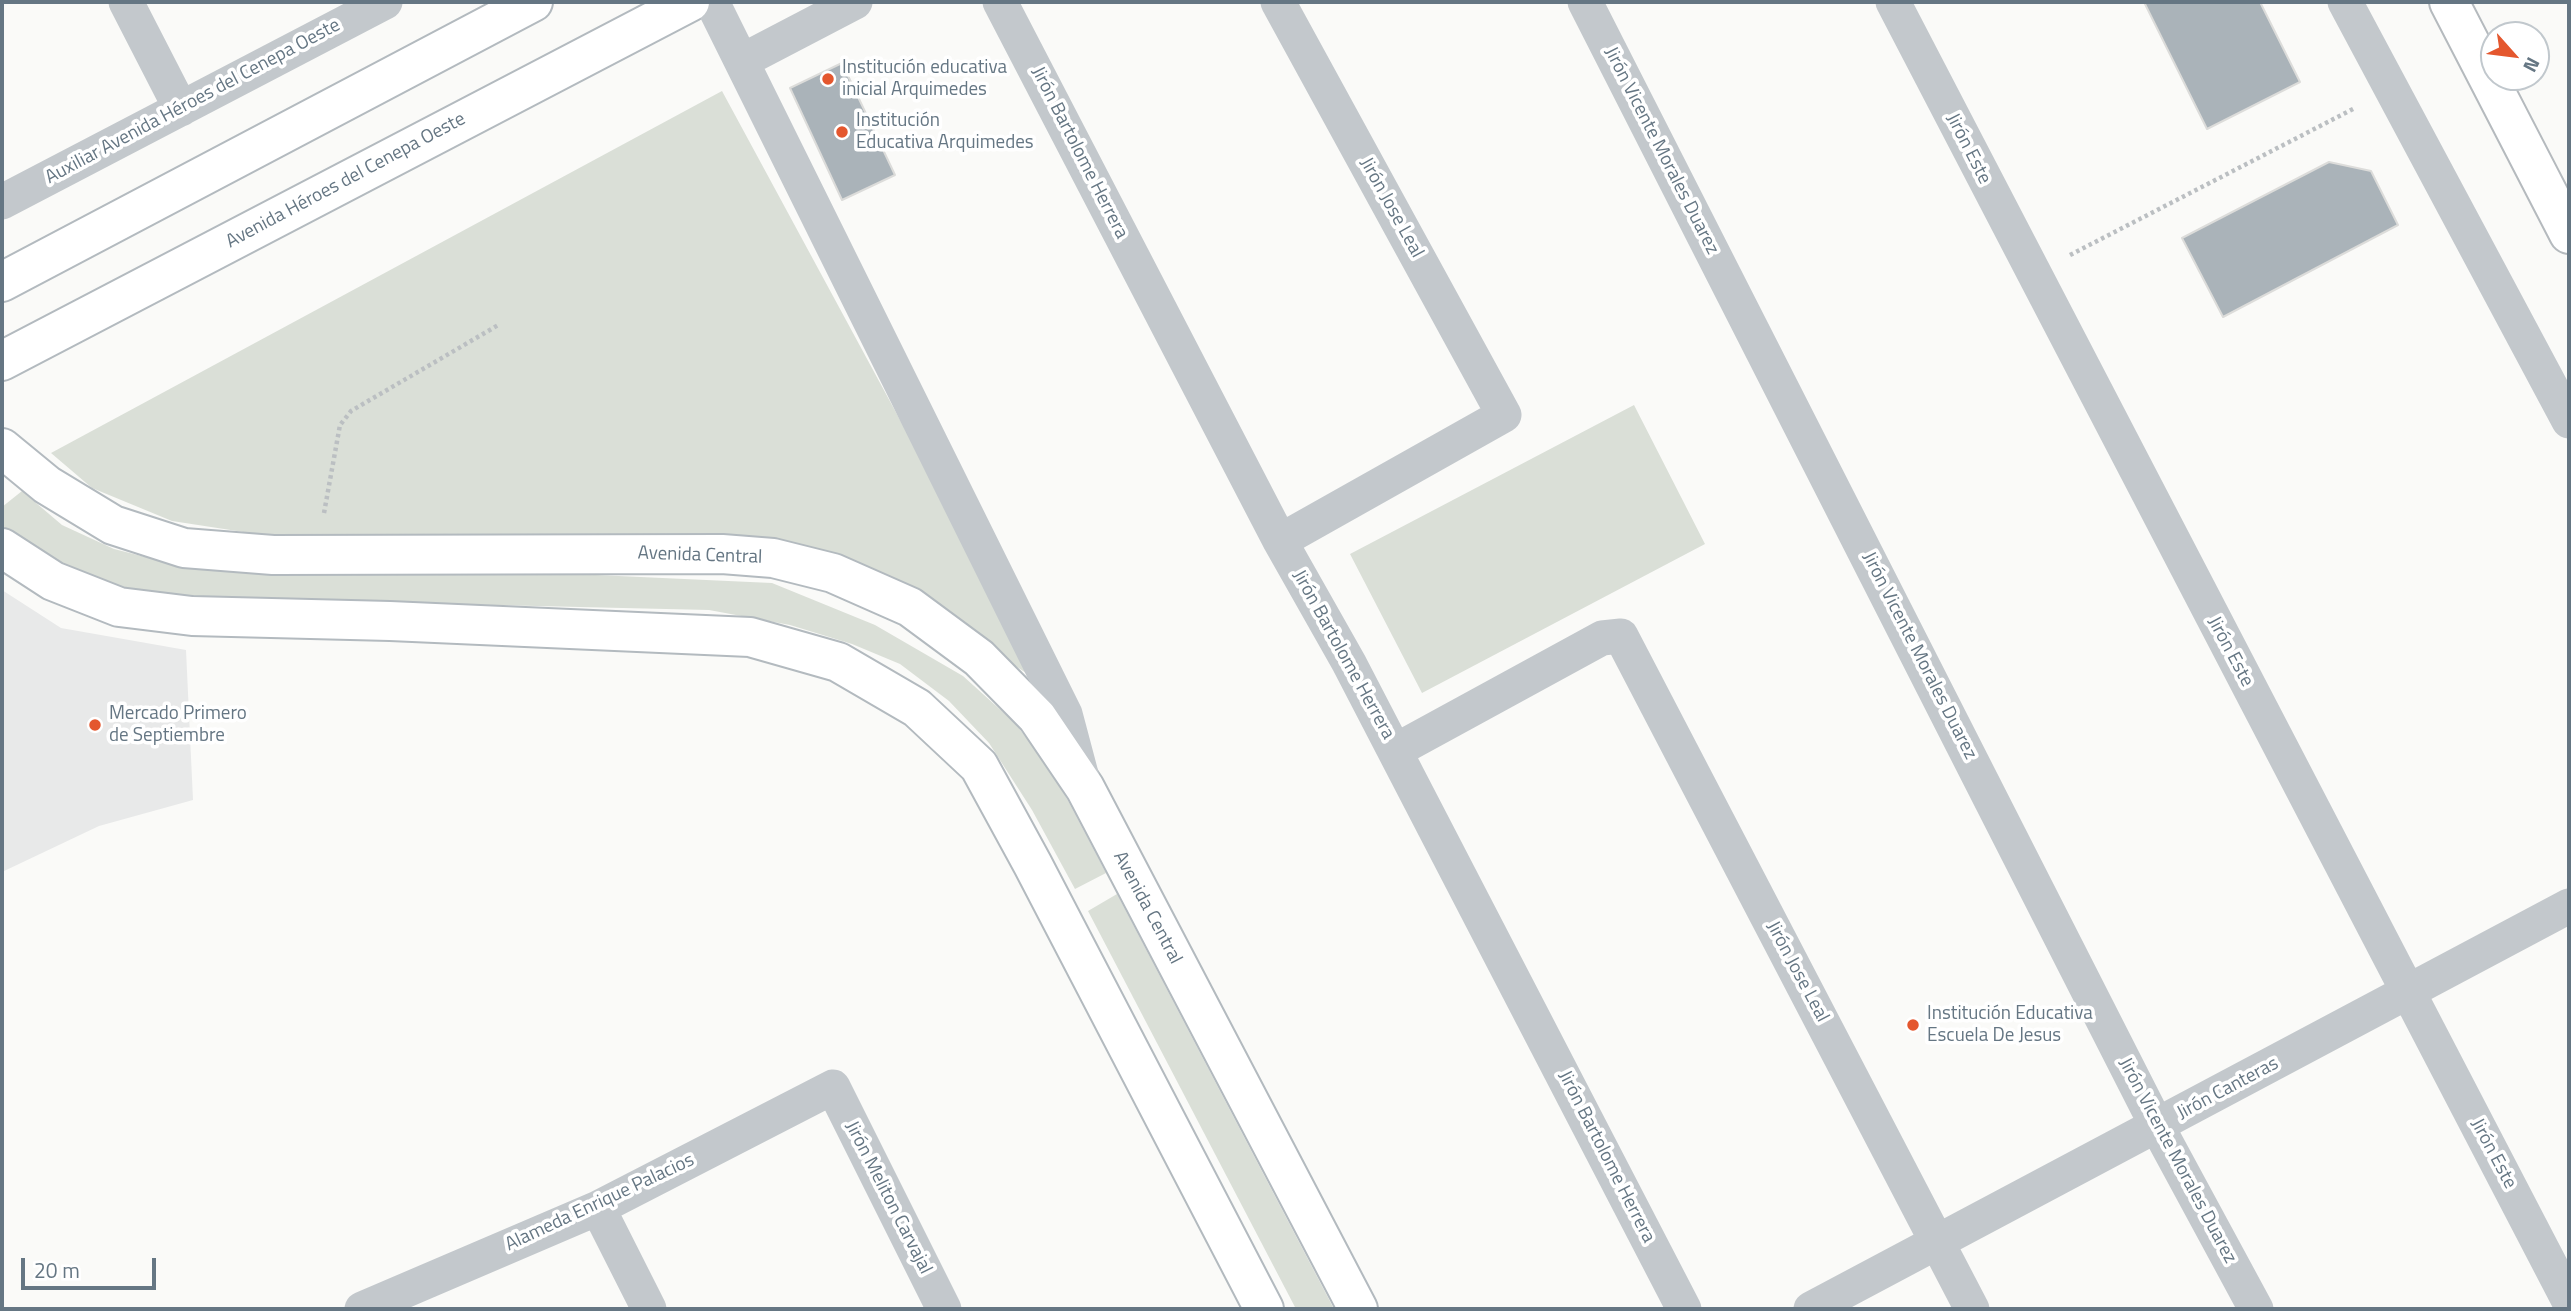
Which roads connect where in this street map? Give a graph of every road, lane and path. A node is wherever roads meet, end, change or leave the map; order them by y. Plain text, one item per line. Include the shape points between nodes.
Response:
1 (126, 2) edge
2 (385, 2) edge
3 (533, 2) edge
4 (690, 2) edge
5 (712, 2) edge
6 (855, 2) edge
7 (1000, 2) edge
8 (1278, 2) edge
9 (1584, 2) edge
10 (1892, 2) edge
11 (2345, 2) edge
12 (2449, 2) edge
13 (742, 61) junction
14 (2390, 90) junction
15 (181, 109) junction
16 (2, 202) edge
17 (2569, 234) edge
18 (2032, 274) junction
19 (2, 282) edge
20 (500, 324) dead end
21 (2, 360) edge
22 (2569, 421) edge
23 (2, 449) edge
24 (1280, 541) junction
25 (2, 548) edge
26 (316, 556) junction
27 (1395, 751) junction
28 (1085, 788) junction
29 (2569, 906) edge
30 (2407, 991) junction
31 (832, 1087) joint
32 (2157, 1126) junction
33 (598, 1208) junction
34 (1937, 1241) junction
35 (2569, 1301) edge
36 (362, 1309) edge
37 (649, 1309) edge
38 (944, 1309) edge
39 (1264, 1309) edge
40 (1358, 1309) edge
41 (1684, 1309) edge
42 (1811, 1309) edge
43 (1972, 1309) edge
44 (2256, 1309) edge

1 - 15 street
2 - 15 street, Auxiliar Avenida Héroes del Cenepa Oeste
3 - 19 main road
4 - 21 main road, Avenida Héroes del Cenepa Oeste
5 - 13 street
6 - 13 street
7 - 24 street, Jirón Bartolome Herrera
8 - 24 street, Jirón Jose Leal via 1504,415
9 - 32 street, Jirón Vicente Morales Duarez
10 - 18 street, Jirón Este
11 - 14 street
12 - 17 main road
13 - 28 street via 1065,714
14 - 18 path
14 - 22 street
15 - 16 street, Auxiliar Avenida Héroes del Cenepa Oeste
18 - 30 street, Jirón Este
20 - 26 path via 351,411 340,425
23 - 26 main road, Avenida Central via 47,485 113,525 184,548
24 - 27 street, Jirón Bartolome Herrera
25 - 39 main road via 53,581 119,607 192,616 750,637 838,662 917,708 979,766
26 - 28 main road, Avenida Central via 722,554 773,558 832,573 910,607 979,658 1037,717
27 - 34 street, Jirón Jose Leal via 1602,638 1621,636
27 - 41 street, Jirón Bartolome Herrera
28 - 40 main road, Avenida Central
29 - 30 street, Jirón Canteras
30 - 32 street, Jirón Canteras
30 - 35 street, Jirón Este
31 - 33 street, Alameda Enrique Palacios
31 - 38 street, Jirón Meliton Carvajal
32 - 34 street, Jirón Canteras
32 - 44 street, Jirón Vicente Morales Duarez
33 - 36 street, Alameda Enrique Palacios
33 - 37 street
34 - 42 street, Jirón Canteras
34 - 43 street, Jirón Jose Leal

